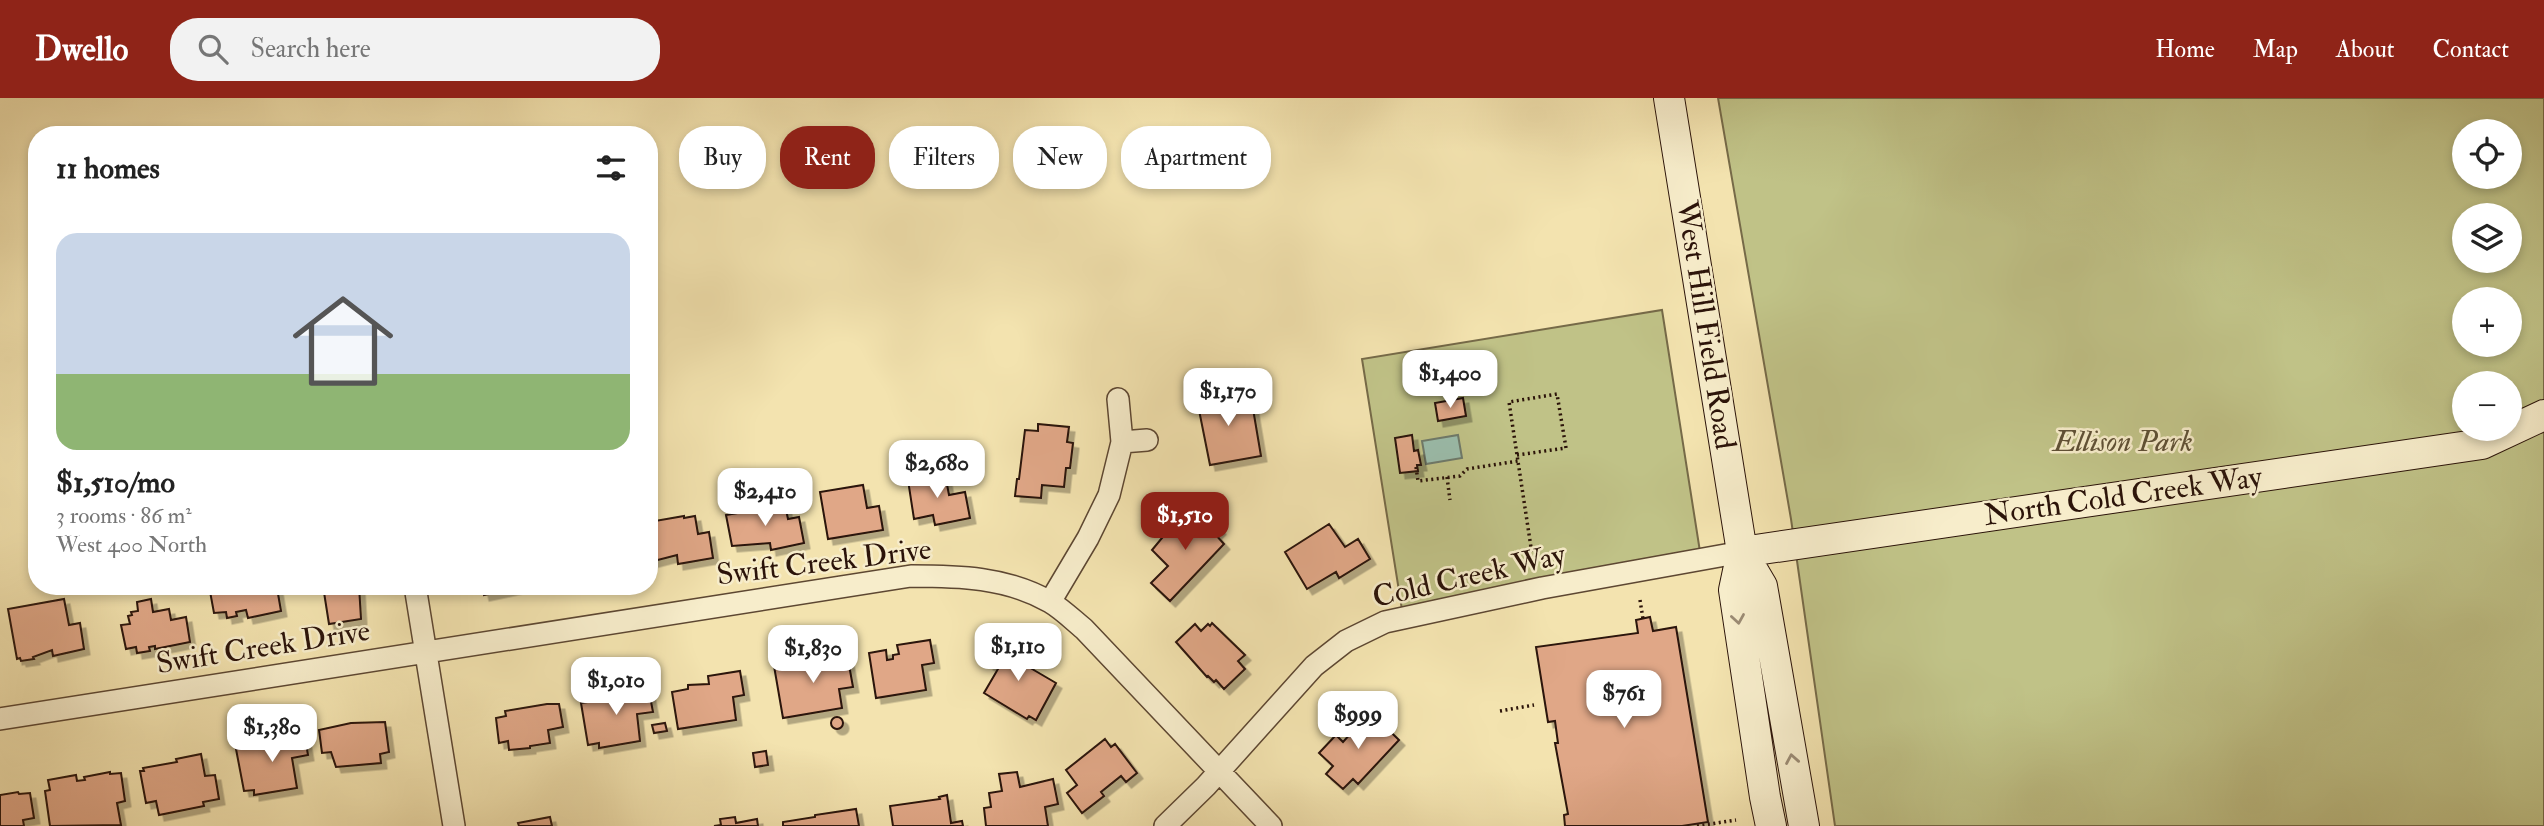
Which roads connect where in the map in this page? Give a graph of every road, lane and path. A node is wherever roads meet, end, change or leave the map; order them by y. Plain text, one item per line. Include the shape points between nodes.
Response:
1 (1669, 98) edge
2 (1118, 399) dead end
3 (2544, 415) edge
4 (1147, 440) dead end
5 (1122, 442) junction
6 (1517, 455) junction
7 (1518, 461) junction
8 (1416, 467) dead end
9 (1447, 477) junction
10 (1450, 500) dead end
11 (1742, 552) junction
12 (1532, 554) dead end
13 (1697, 558) joint
14 (416, 595) edge
15 (1640, 600) dead end
16 (1050, 602) junction
17 (1643, 619) dead end
18 (425, 652) junction
19 (1534, 705) dead end
20 (1500, 711) dead end
21 (0, 719) edge
22 (1219, 770) junction
23 (1737, 820) dead end
24 (454, 826) edge
25 (1165, 826) edge
26 (1271, 826) edge
27 (1697, 826) edge
28 (1771, 826) edge
29 (1804, 826) edge

1 - 11 main road, West Hill Field Road
2 - 5 street
3 - 11 main road, North Cold Creek Way via 2483,443
4 - 5 street
5 - 16 street via 1109,495
6 - 6 path via 1509,402 1557,394 1566,448
6 - 7 path
7 - 9 path
7 - 12 path
8 - 9 path via 1418,481
9 - 10 path
11 - 13 street, North Cold Creek Way
11 -> 28 main road, West Hill Field Road via 1734,590
29 -> 11 main road, West Hill Field Road via 1762,586
13 - 22 street, Cold Creek Way via 1385,622 1346,641 1314,666
14 - 18 street
15 - 17 path
16 - 18 street, Swift Creek Drive via 1005,583 960,576 911,576
16 - 22 street, Swift Creek Drive via 1084,629
18 - 21 street, Swift Creek Drive
18 - 24 street
19 - 20 path
22 - 25 street, Cold Creek Way
22 - 26 street, Swift Creek Drive
23 - 27 path

